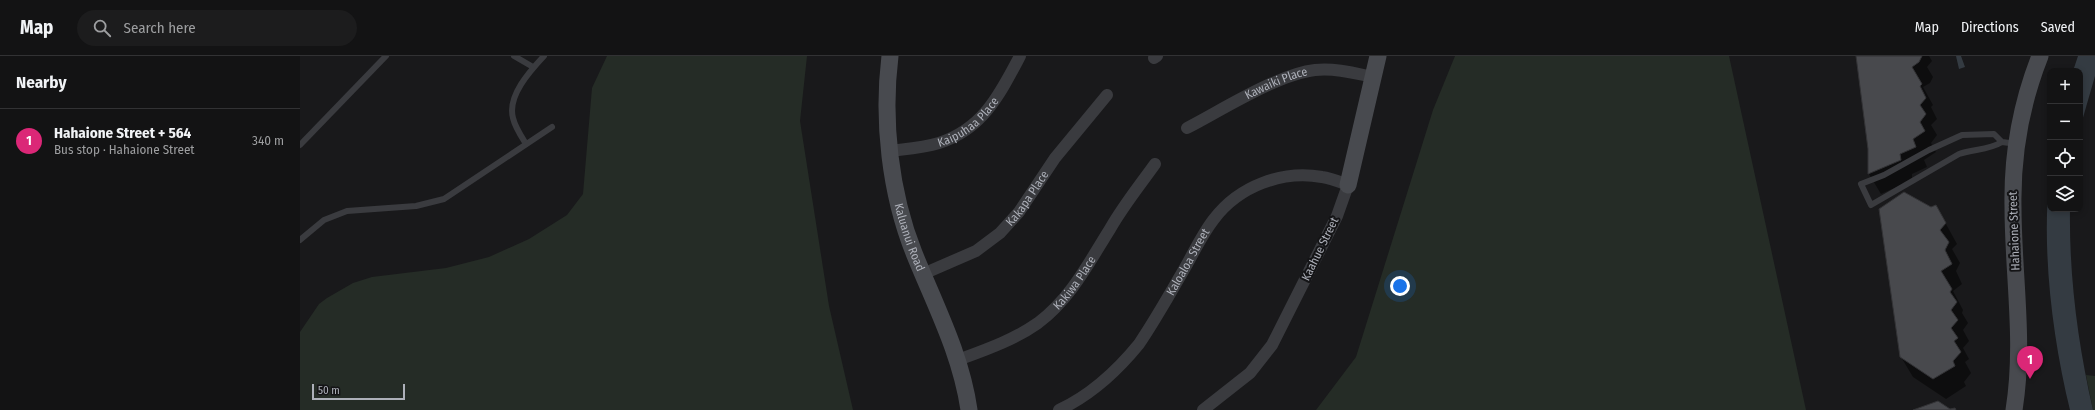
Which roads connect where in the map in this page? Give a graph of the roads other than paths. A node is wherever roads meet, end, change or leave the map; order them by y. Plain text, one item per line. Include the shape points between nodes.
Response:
1 (386, 56) edge
2 (514, 56) edge
3 (544, 56) edge
4 (890, 56) edge
5 (1020, 56) edge
6 (1378, 56) edge
7 (2040, 56) edge
8 (533, 67) junction
9 (1373, 76) junction
10 (1108, 95) dead end
11 (552, 127) dead end
12 (1187, 128) dead end
13 (2009, 143) junction
14 (526, 144) junction
15 (300, 145) edge
16 (890, 151) junction
17 (1155, 164) dead end
18 (1348, 185) junction
19 (300, 240) edge
20 (924, 274) junction
21 (958, 360) junction
22 (969, 410) edge
23 (1059, 410) edge
24 (1203, 410) edge
25 (2014, 410) edge

1 - 15 lane
2 - 8 lane
3 - 8 lane
4 - 16 street, Kaluanui Road via 887,103
5 - 16 street, Kaipuhaa Place via 992,106 968,129 938,143
6 - 9 street, Kaahue Street
7 - 13 street, Hahaione Street via 2023,111
8 - 14 lane via 515,95 511,107 513,119
9 - 12 street, Kawaiki Place via 1326,69 1296,74
9 - 18 street, Kaahue Street
10 - 20 street, Kakapa Place via 1054,158 1019,212 1000,233 976,250
11 - 14 lane
13 - 13 lane via 1960,154 1871,205 1861,184 1962,135 1994,134
13 - 25 street, Hahaione Street via 2018,356
14 - 19 lane via 444,199 416,206 347,211 324,220
16 - 20 street, Kaluanui Road via 905,225
17 - 21 street, Kakiwa Place via 1110,228 1079,281 1061,302 1023,332
18 - 23 street, Kaloaloa Street via 1324,177 1290,176 1257,185 1234,200 1224,208 1207,230 1139,344 1126,360 1096,387
18 - 24 street, Kaahue Street via 1337,216 1272,345 1250,373
20 - 21 street, Kaluanui Road
21 - 22 street, Kaluanui Road

